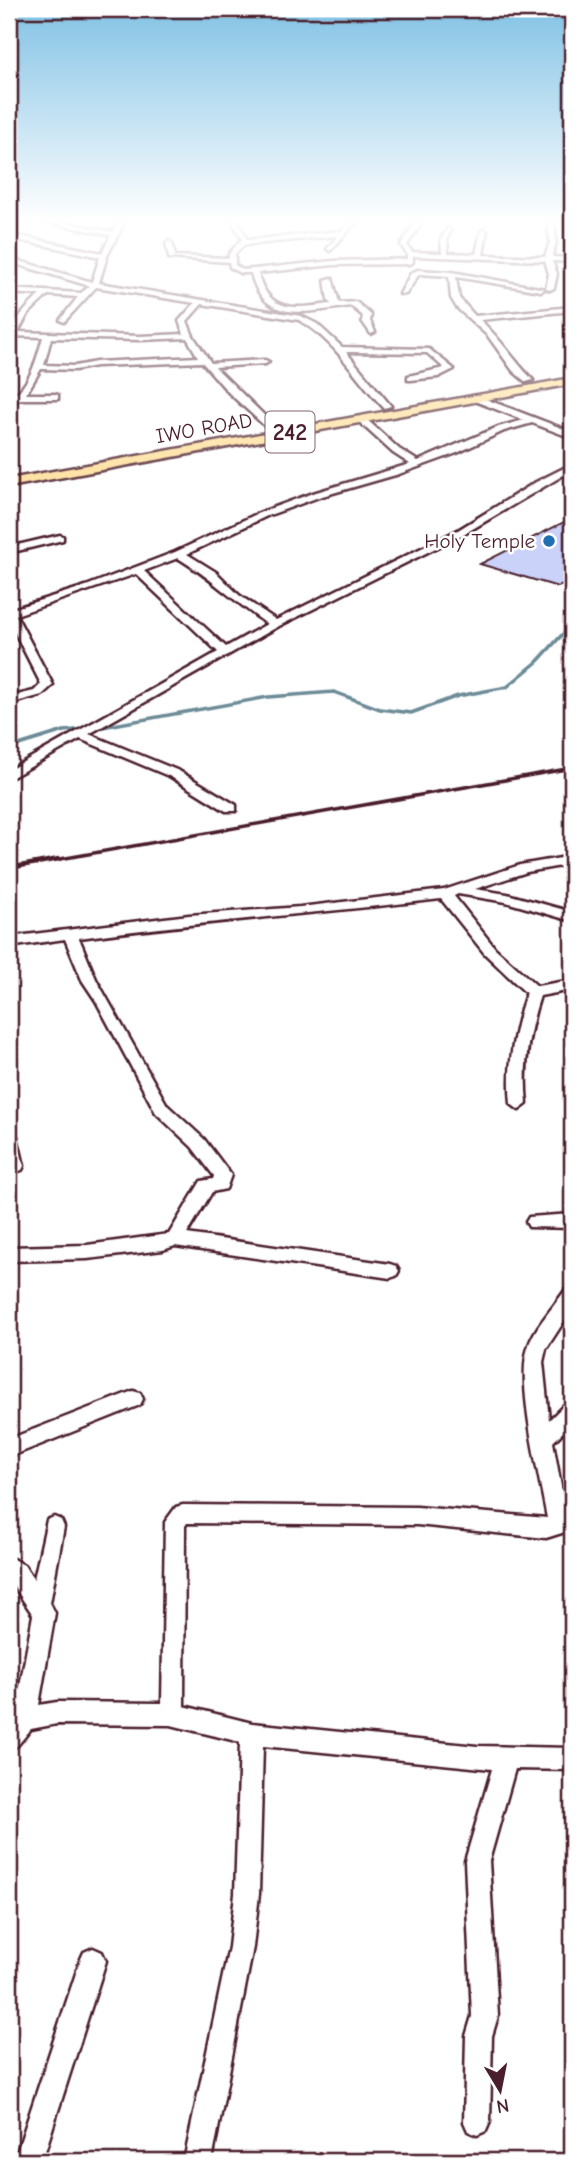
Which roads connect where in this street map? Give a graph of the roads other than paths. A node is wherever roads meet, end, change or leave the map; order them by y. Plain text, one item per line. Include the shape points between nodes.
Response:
1 (183, 322) edge
2 (307, 322) edge
3 (367, 322) edge
4 (478, 322) edge
5 (371, 332) dead end
6 (11, 334) edge
7 (48, 335) junction
8 (188, 336) junction
9 (339, 349) junction
10 (209, 362) junction
11 (265, 362) dead end
12 (39, 367) junction
13 (572, 372) edge
14 (411, 378) dead end
15 (529, 380) junction
16 (572, 381) edge
17 (20, 396) junction
18 (55, 397) dead end
19 (475, 398) junction
20 (9, 401) edge
21 (387, 406) junction
22 (361, 419) junction
23 (533, 420) junction
24 (270, 426) junction
25 (572, 435) edge
26 (416, 464) junction
27 (572, 467) edge
28 (9, 473) edge
29 (9, 483) edge
30 (60, 538) dead end
31 (9, 550) edge
32 (179, 554) junction
33 (136, 569) junction
34 (9, 613) edge
35 (275, 624) junction
36 (226, 653) junction
37 (9, 701) edge
38 (81, 734) junction
39 (9, 775) edge
40 (231, 808) dead end
41 (572, 860) edge
42 (451, 892) junction
43 (572, 917) edge
44 (70, 934) junction
45 (9, 942) edge
46 (572, 985) edge
47 (534, 992) junction
48 (519, 1104) dead end
49 (9, 1136) edge
50 (16, 1166) dead end
51 (572, 1221) edge
52 (535, 1222) dead end
53 (175, 1239) junction
54 (9, 1254) edge
55 (390, 1271) dead end
56 (572, 1294) edge
57 (133, 1399) dead end
58 (537, 1407) junction
59 (571, 1412) edge
60 (542, 1440) junction
61 (9, 1448) edge
62 (54, 1527) dead end
63 (565, 1527) edge
64 (9, 1567) edge
65 (39, 1605) junction
66 (171, 1714) junction
67 (25, 1719) junction
68 (252, 1734) junction
69 (9, 1738) edge
70 (507, 1758) junction
71 (572, 1759) edge
72 (93, 1961) dead end
73 (477, 2122) dead end
74 (28, 2161) edge
75 (198, 2161) edge

1 - 8 street
2 - 9 street
3 - 5 street
4 - 15 street
6 - 7 street
7 - 8 street
7 - 12 street
8 - 10 street
9 - 14 street via 429,351 450,369
9 - 21 street
10 - 11 street
10 - 12 street
10 - 24 street
12 - 17 street
13 - 15 main road, IWO ROAD
15 - 21 main road, IWO ROAD
16 - 19 main road, IWO ROAD / 242
17 - 18 street
17 - 20 street
19 - 22 main road, IWO ROAD / 242
19 - 23 street
21 - 24 main road, IWO ROAD
22 - 26 street
22 - 29 main road, IWO ROAD / 242
23 - 25 street
23 - 26 street
24 - 28 main road, IWO ROAD
26 - 32 street via 264,514
27 - 35 street via 461,532
30 - 31 street
32 - 33 street
32 - 35 street
33 - 34 street
33 - 36 street
34 - 37 street via 47,685 38,693
35 - 36 street
36 - 38 street
38 - 39 street
38 - 40 street via 194,783
41 - 42 street via 524,869
42 - 43 street via 507,898
42 - 44 street
42 - 47 street via 489,951
44 - 45 street
44 - 53 street via 89,980 158,1107 198,1143 223,1175 220,1184 207,1186
46 - 47 street
47 - 48 street via 515,1073
49 - 50 street
51 - 52 street
53 - 54 street via 87,1252
53 - 55 street
56 - 58 street via 537,1347
57 - 61 street
58 - 59 street
58 - 60 street
59 - 60 street
60 - 63 street
62 - 65 street
63 - 66 street via 417,1516 183,1514 175,1522
64 - 65 street
65 - 67 street via 44,1613
66 - 67 street via 57,1713
66 - 68 street
67 - 69 street
68 - 70 street
68 - 75 street via 242,1934
70 - 71 street
70 - 73 street via 477,1861 485,2016 479,2036
72 - 74 street

